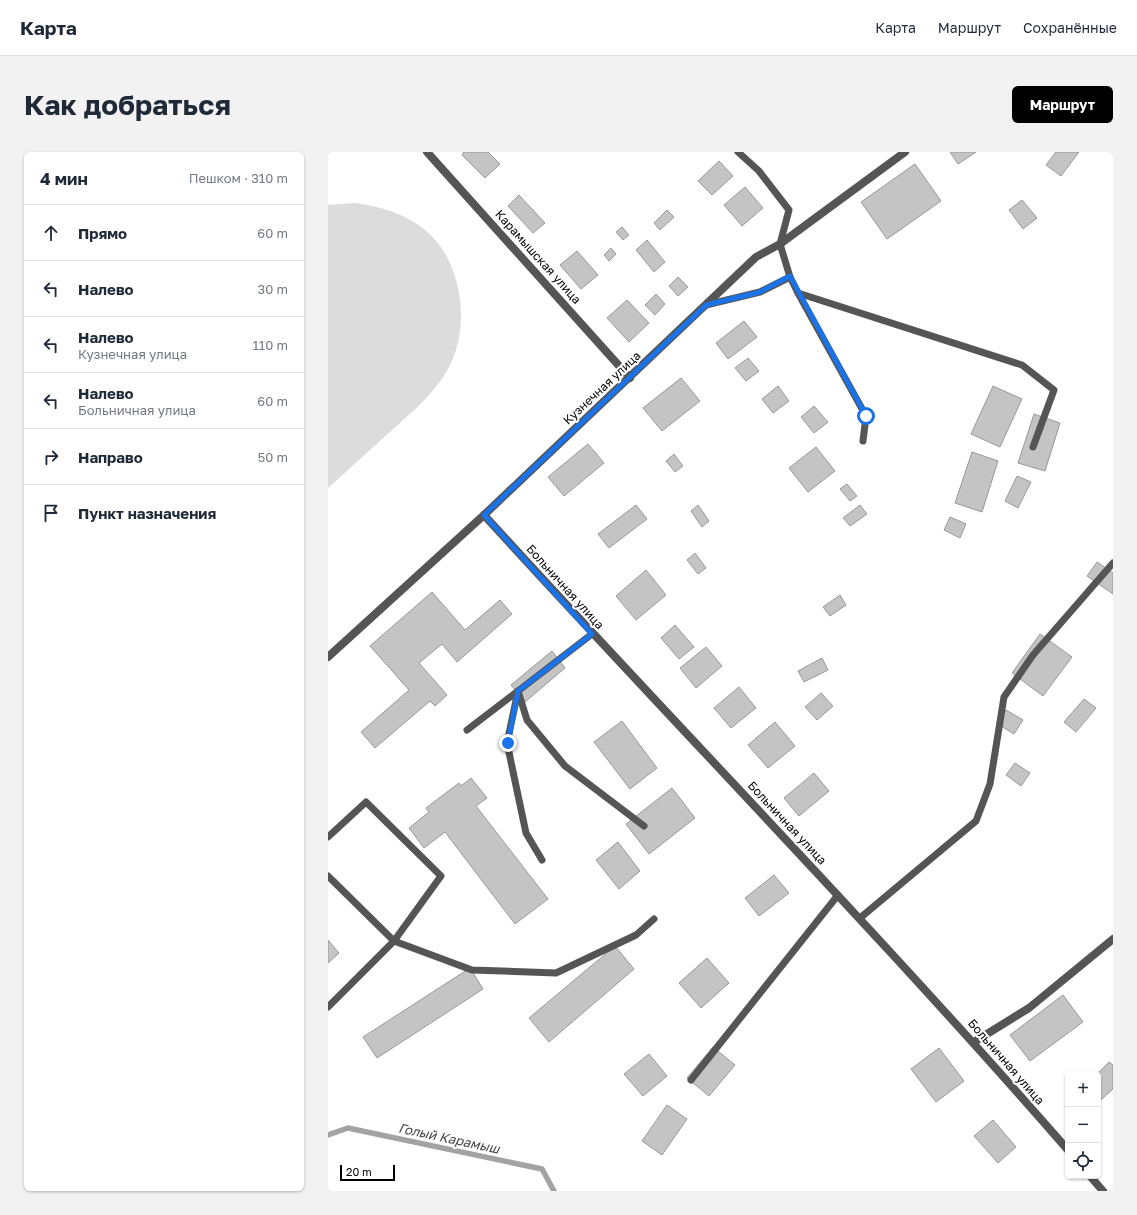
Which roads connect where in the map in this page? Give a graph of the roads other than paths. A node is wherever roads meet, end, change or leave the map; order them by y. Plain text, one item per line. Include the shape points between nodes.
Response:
1 (427, 152) edge
2 (738, 152) edge
3 (905, 152) edge
4 (780, 244) junction
5 (790, 276) junction
6 (798, 293) junction
7 (706, 305) junction
8 (630, 378) junction
9 (863, 441) dead end
10 (1033, 447) dead end
11 (484, 515) junction
12 (1113, 563) edge
13 (592, 634) junction
14 (328, 657) edge
15 (518, 691) junction
16 (467, 730) dead end
17 (644, 826) dead end
18 (328, 837) edge
19 (542, 860) dead end
20 (328, 876) edge
21 (838, 895) junction
22 (860, 918) junction
23 (654, 919) dead end
24 (1113, 939) edge
25 (394, 942) junction
26 (328, 1007) edge
27 (974, 1042) junction
28 (691, 1080) dead end
29 (1065, 1147) edge
30 (1093, 1179) edge
31 (1103, 1191) edge

1 - 8 street, Карамышская улица
2 - 4 lane via 759,171 789,210
3 - 4 street, Кузнечная улица
4 - 5 lane
4 - 7 street, Кузнечная улица via 756,257
5 - 6 lane
5 - 7 lane via 760,292
6 - 9 lane via 866,416
6 - 10 lane via 1022,365 1054,390
7 - 8 street, Кузнечная улица
8 - 11 street, Кузнечная улица
11 - 13 street, Больничная улица
11 - 14 street, Кузнечная улица
12 - 22 lane via 1033,655 1004,697 990,784 976,821
13 - 15 lane
13 - 21 street, Больничная улица
15 - 16 lane
15 - 17 lane via 527,720 565,766
15 - 19 lane via 508,743 526,833
18 - 25 lane via 366,802 442,876
20 - 25 lane
21 - 22 street, Больничная улица
21 - 28 lane
22 - 27 street, Больничная улица
23 - 25 lane via 636,935 556,973 472,970
24 - 27 street via 1029,1008
25 - 26 lane
27 - 29 street, Больничная улица
30 - 31 street

